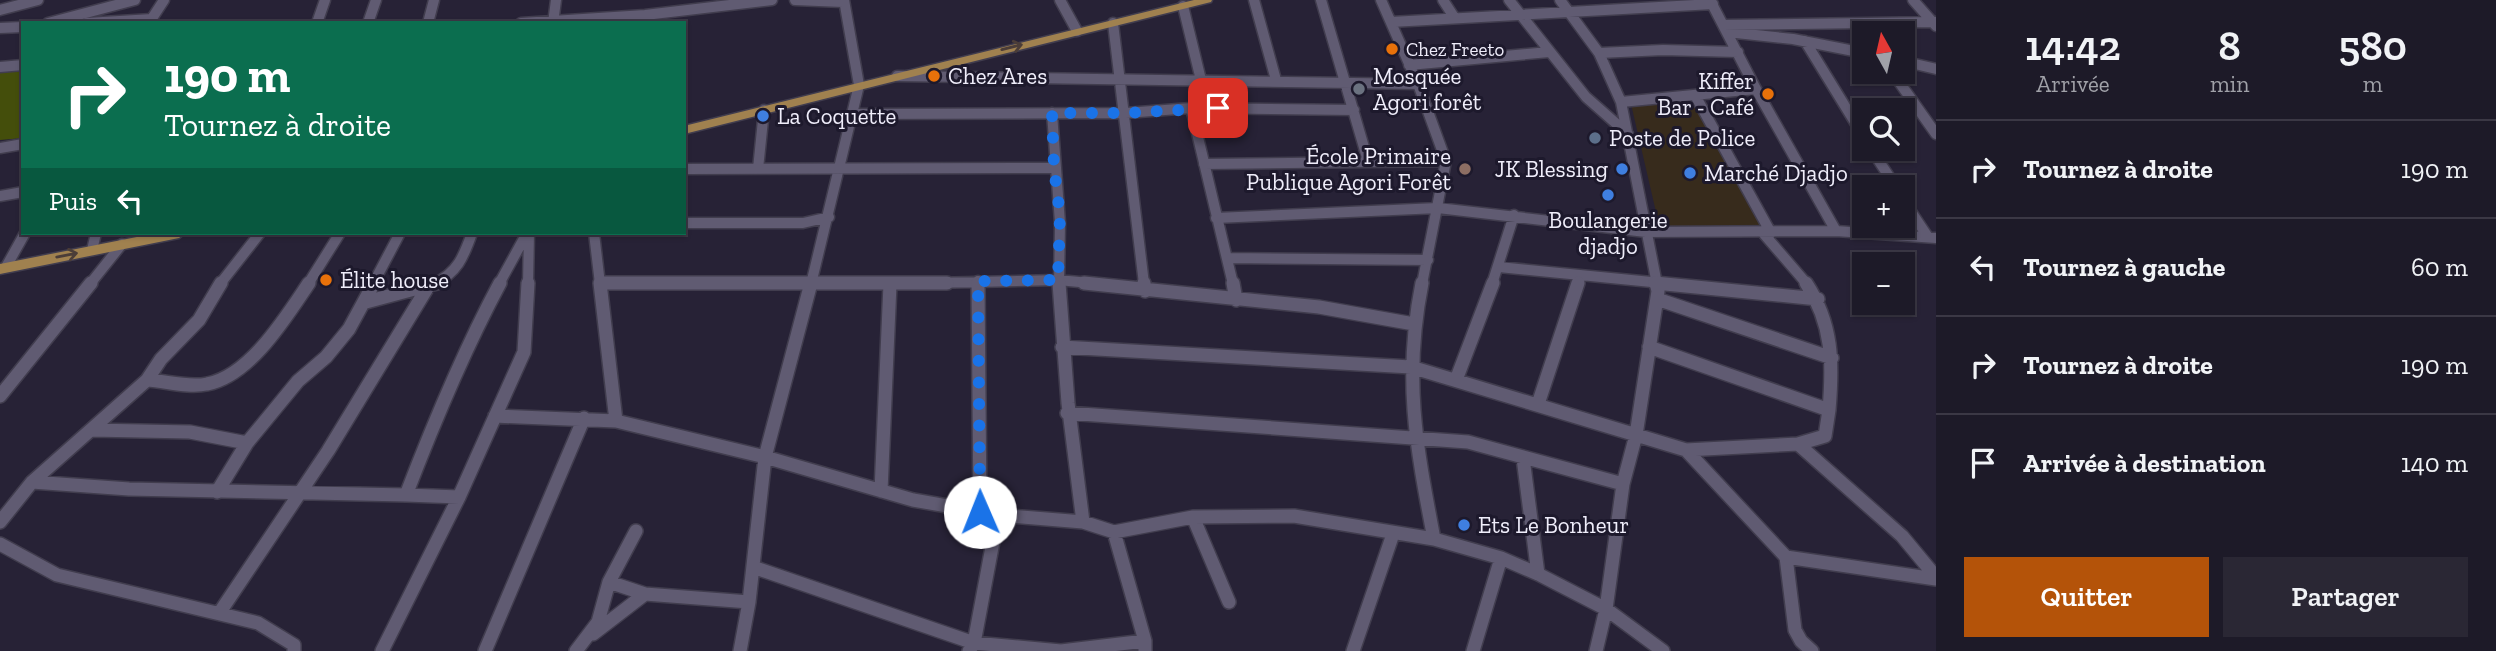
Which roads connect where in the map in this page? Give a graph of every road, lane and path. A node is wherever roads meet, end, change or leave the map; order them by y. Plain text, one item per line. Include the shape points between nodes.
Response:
1 (38, 0) edge
2 (135, 0) edge
3 (164, 0) edge
4 (325, 0) edge
5 (376, 0) edge
6 (434, 0) edge
7 (556, 0) edge
8 (772, 0) edge
9 (795, 0) edge
10 (1060, 0) edge
11 (1207, 0) edge
12 (1254, 0) edge
13 (1321, 0) edge
14 (1381, 0) edge
15 (1443, 0) edge
16 (1509, 0) edge
17 (1560, 0) edge
18 (1913, 0) edge
19 (844, 1) edge
20 (1711, 2) edge
21 (1182, 6) junction
22 (0, 10) edge
23 (1519, 13) junction
24 (1569, 13) junction
25 (1454, 17) junction
26 (618, 19) edge
27 (56, 21) edge
28 (151, 21) edge
29 (318, 21) edge
30 (369, 21) edge
31 (429, 21) edge
32 (553, 21) edge
33 (1391, 22) junction
34 (1113, 23) junction
35 (1935, 23) edge
36 (21, 27) edge
37 (0, 28) edge
38 (1725, 29) junction
39 (1077, 31) junction
40 (1805, 41) junction
41 (1852, 51) edge
42 (1549, 52) junction
43 (1738, 52) junction
44 (1599, 53) junction
45 (1915, 64) edge
46 (21, 65) edge
47 (1409, 65) junction
48 (0, 67) edge
49 (1936, 69) edge
50 (893, 76) junction
51 (1120, 80) junction
52 (1201, 80) junction
53 (1276, 80) junction
54 (1345, 81) junction
55 (1418, 84) junction
56 (1901, 84) edge
57 (859, 85) junction
58 (1756, 89) junction
59 (1696, 97) junction
60 (1621, 102) junction
61 (1191, 108) junction
62 (764, 110) junction
63 (1354, 110) junction
64 (1052, 113) junction
65 (1126, 113) junction
66 (853, 114) junction
67 (1852, 117) edge
68 (686, 130) edge
69 (1628, 134) junction
70 (1936, 134) edge
71 (21, 144) edge
72 (0, 148) edge
73 (1368, 161) junction
74 (1446, 161) junction
75 (1204, 164) junction
76 (839, 168) junction
77 (1054, 168) junction
78 (686, 169) edge
79 (758, 169) junction
80 (21, 192) edge
81 (0, 196) edge
82 (1438, 208) junction
83 (1514, 215) junction
84 (1915, 215) edge
85 (829, 217) junction
86 (1216, 218) junction
87 (686, 223) edge
88 (1836, 231) junction
89 (1646, 232) junction
90 (1767, 233) junction
91 (24, 235) edge
92 (96, 235) edge
93 (168, 235) edge
94 (258, 235) edge
95 (339, 235) edge
96 (399, 235) edge
97 (471, 235) edge
98 (527, 235) edge
99 (528, 235) edge
100 (594, 235) edge
101 (1932, 238) edge
102 (122, 244) junction
103 (92, 250) junction
104 (1228, 258) junction
105 (1428, 260) junction
106 (1499, 267) junction
107 (3, 268) edge
108 (1580, 276) junction
109 (1058, 280) junction
110 (978, 281) junction
111 (1657, 282) junction
112 (600, 283) junction
113 (811, 283) junction
114 (890, 284) junction
115 (429, 285) junction
116 (1145, 291) junction
117 (1657, 299) junction
118 (1818, 299) junction
119 (1236, 300) junction
120 (366, 302) junction
121 (1414, 324) junction
122 (1062, 347) junction
123 (1649, 347) junction
124 (1832, 358) junction
125 (1411, 367) junction
126 (147, 380) junction
127 (1456, 380) junction
128 (0, 396) edge
129 (1538, 404) junction
130 (1829, 410) junction
131 (1067, 413) junction
132 (495, 416) junction
133 (584, 418) junction
134 (616, 421) junction
135 (92, 430) junction
136 (1636, 435) junction
137 (1415, 439) junction
138 (247, 443) junction
139 (1798, 444) junction
140 (1686, 450) junction
141 (765, 457) junction
142 (1523, 458) junction
143 (32, 482) junction
144 (1623, 484) junction
145 (881, 491) junction
146 (217, 492) junction
147 (301, 493) junction
148 (406, 495) junction
149 (459, 497) junction
150 (980, 512) junction
151 (998, 514) junction
152 (1193, 517) junction
153 (0, 522) edge
154 (1083, 522) junction
155 (636, 531) dead end
156 (1114, 533) junction
157 (1393, 534) junction
158 (1434, 539) junction
159 (0, 544) edge
160 (1786, 557) junction
161 (1501, 558) junction
162 (753, 567) junction
163 (1538, 574) junction
164 (1936, 578) edge
165 (609, 582) junction
166 (645, 594) junction
167 (748, 602) junction
168 (1229, 603) dead end
169 (1606, 609) junction
170 (220, 612) junction
171 (581, 645) edge
172 (1145, 646) edge
173 (972, 647) edge
174 (294, 651) edge
175 (382, 651) edge
176 (485, 651) edge
177 (740, 651) edge
178 (1353, 651) edge
179 (1473, 651) edge
180 (1596, 651) edge
181 (1663, 651) edge
182 (1812, 651) edge

1 - 22 street
2 - 27 street
3 - 28 street
4 - 29 street
5 - 30 street
6 - 31 street
7 - 32 street
8 - 26 street
9 - 19 street
10 - 39 street
11 - 21 main road
12 - 53 street
13 - 54 street
14 - 33 street
15 - 25 street
16 - 23 street
17 - 24 street
18 - 35 street
19 - 57 street
20 - 24 street
20 - 38 street
21 - 34 main road
21 - 52 street
23 - 24 street
23 - 25 street
23 - 42 street
24 - 44 street
25 - 33 street
26 - 32 street
33 - 47 street
34 - 39 main road
34 - 51 street
35 - 38 street
36 - 37 street
38 - 40 street
38 - 43 street
50 -> 39 main road
40 - 41 street
40 - 67 street
42 - 47 street
42 - 69 street via 1586,97
43 - 44 street
43 - 58 street
44 - 60 street
45 - 49 street
46 - 48 street
47 - 55 street
50 - 51 street
50 - 57 main road
51 - 52 street
51 - 65 street
52 - 53 street
53 - 54 street
54 - 55 street
54 - 63 street
55 - 74 street
56 - 70 street
57 - 62 main road
57 - 66 street
58 - 59 street
58 - 88 street
59 - 60 street
59 - 90 street
60 - 69 street
61 - 63 street
61 - 65 street
61 - 75 street
62 - 68 main road
62 - 79 street
63 - 73 street
64 - 65 street
64 - 66 street
64 - 77 street
65 - 116 street
66 - 76 street
69 - 89 street
71 - 72 street
73 - 74 street
73 - 75 street
74 - 82 street
75 - 86 street
76 - 77 street
76 - 79 street
76 - 85 street
77 - 109 street via 1060,215
78 - 79 street
80 - 81 street
82 - 83 street
82 - 86 street
82 - 105 street
83 - 89 street
83 - 106 street
84 - 101 street
85 - 87 street via 803,223
85 - 113 street
86 - 104 street
88 - 90 street
88 - 101 street
89 - 90 street
89 - 111 street
90 - 118 street
91 - 107 street
92 - 103 street
93 - 102 main road
94 - 126 street via 199,320
95 - 126 street via 276,328 232,376 207,384
96 - 120 street via 374,277
97 - 115 street via 457,270
98 - 148 street via 466,347
99 - 132 street via 526,343
100 - 112 street
102 - 103 main road
102 - 128 street
107 -> 103 main road
104 - 105 street
104 - 119 street
105 - 121 street
106 - 108 street
106 - 127 street
108 - 111 street
108 - 129 street
109 - 110 street
109 - 116 street
109 - 122 street
110 - 114 street
110 - 150 street
111 - 117 street
111 - 118 street
112 - 113 street
112 - 134 street
113 - 114 street
113 - 141 street
114 - 145 street
115 - 120 street
115 - 147 street
116 - 119 street
117 - 123 street
117 - 124 street
118 - 124 street
119 - 121 street via 1319,307
120 - 138 street via 327,357 298,381
121 - 125 street
122 - 125 street
122 - 131 street
123 - 130 street
123 - 136 street
124 - 130 street
125 - 127 street
125 - 137 street
126 - 135 street
127 - 129 street
129 - 136 street
130 - 139 street via 1825,436
131 - 137 street
131 - 154 street
132 - 133 street
132 - 149 street
133 - 134 street
133 - 176 street
134 - 141 street
135 - 138 street via 197,432
135 - 143 street
136 - 140 street
136 - 144 street
137 - 142 street via 1468,442
137 - 158 street
138 - 146 street
139 - 140 street
139 - 164 street via 1902,536
140 - 160 street
141 - 145 street
141 - 162 street
142 - 144 street
142 - 163 street
143 - 146 street
143 - 153 street
144 - 169 street
145 - 150 street
146 - 147 street
147 - 148 street
147 - 170 street
148 - 149 street
149 - 175 street
150 - 151 street
151 - 154 street
151 - 173 street
152 - 156 street
152 - 157 street via 1294,516
152 - 168 street
154 - 156 street
155 - 165 street
156 - 172 street
157 - 158 street
157 - 178 street
158 - 161 street
159 - 170 street via 57,575
160 - 164 street
160 - 182 street via 1795,631
161 - 163 street
161 - 179 street
162 - 167 street
162 - 173 street
163 - 169 street
165 - 166 street
165 - 171 street via 597,622
166 - 167 street
166 - 171 street
167 - 177 street
169 - 180 street
169 - 181 street
170 - 174 street via 258,623 294,645
172 - 173 street via 1061,651

